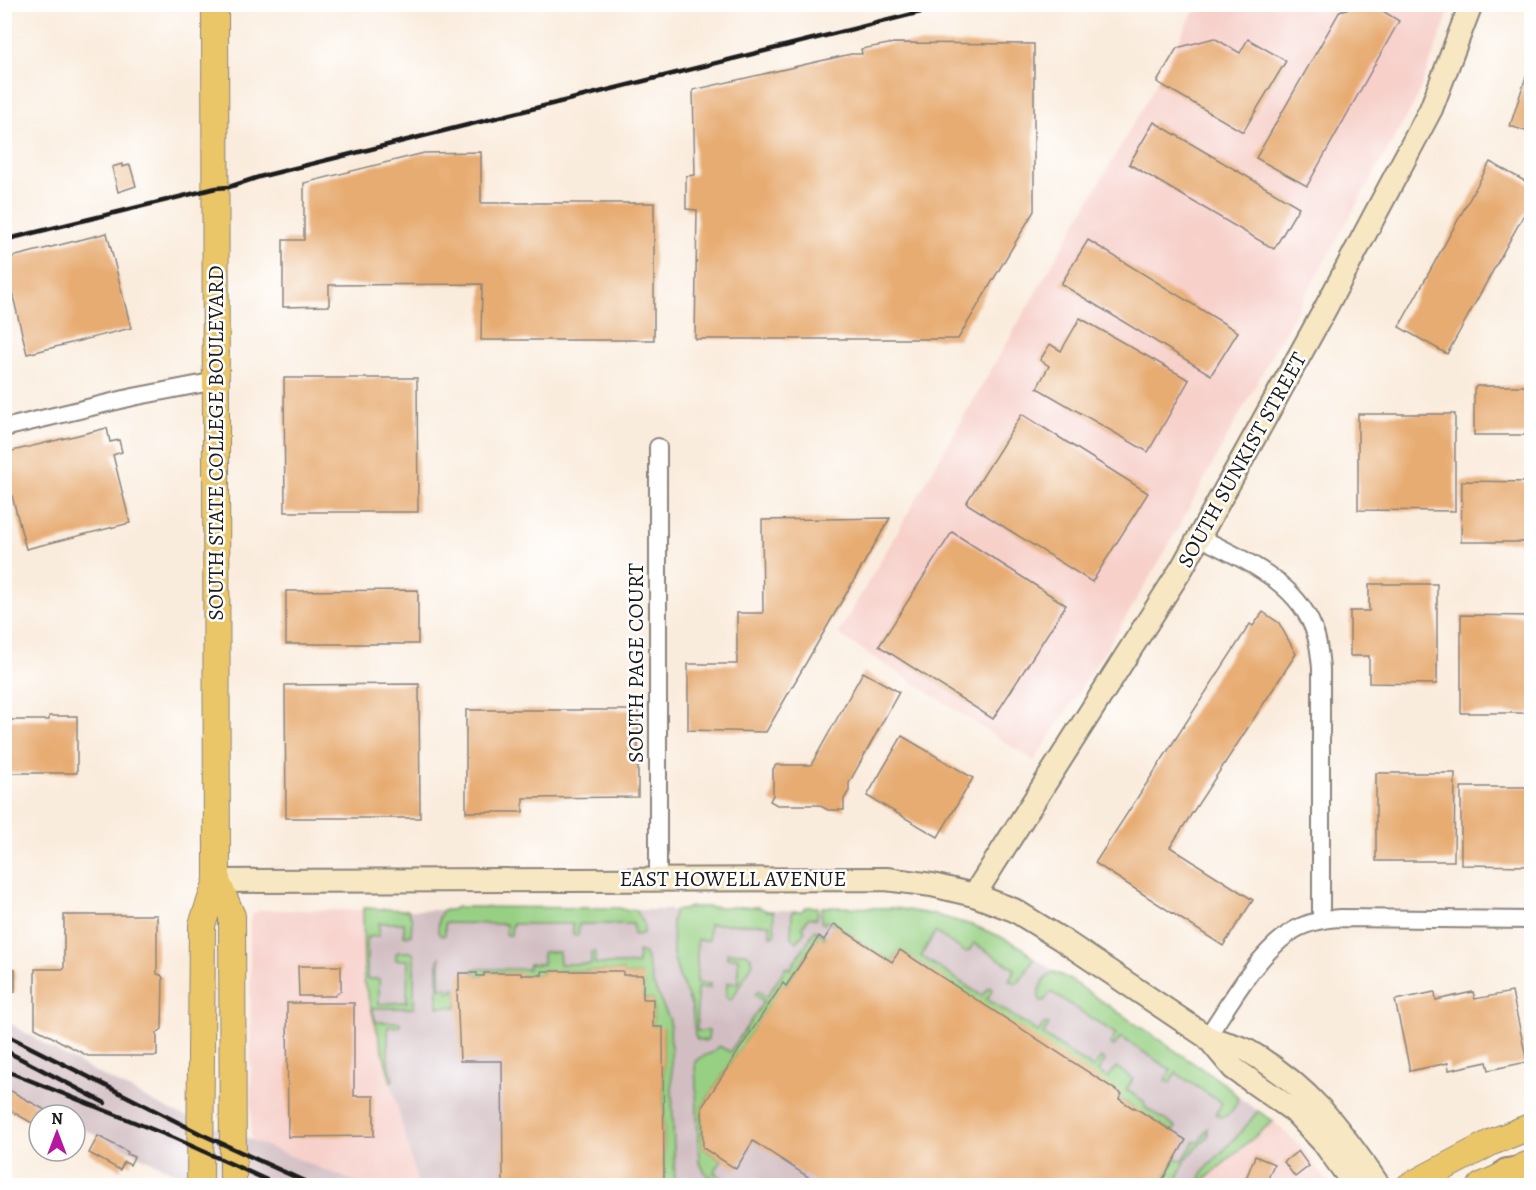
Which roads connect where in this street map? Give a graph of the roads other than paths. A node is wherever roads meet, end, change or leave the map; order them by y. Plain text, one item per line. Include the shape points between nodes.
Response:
1 (215, 4) edge
2 (1471, 4) edge
3 (216, 381) junction
4 (4, 428) edge
5 (658, 447) dead end
6 (1198, 537) junction
7 (658, 879) junction
8 (217, 881) junction
9 (974, 895) junction
10 (1321, 919) junction
11 (1532, 920) edge
12 (1207, 1037) junction
13 (1532, 1126) edge
14 (1523, 1168) edge
15 (200, 1185) edge
16 (233, 1185) edge
17 (1355, 1185) edge
18 (1379, 1185) edge
19 (1409, 1185) edge
20 (1481, 1185) edge

1 - 3 main road, SOUTH STATE COLLEGE BOULEVARD
2 - 6 street, SOUTH SUNKIST STREET via 1431,109
3 - 4 street
3 - 8 main road, SOUTH STATE COLLEGE BOULEVARD
5 - 7 street, SOUTH PAGE COURT
6 - 9 street, SOUTH SUNKIST STREET via 1150,620
6 - 10 street via 1286,588 1299,602 1316,636 1321,668
7 - 8 street, EAST HOWELL AVENUE
7 - 9 street, EAST HOWELL AVENUE via 886,879
8 - 15 main road, SOUTH STATE COLLEGE BOULEVARD via 202,925
8 - 16 main road, SOUTH STATE COLLEGE BOULEVARD via 232,916
9 - 12 street, EAST HOWELL AVENUE via 1036,922
10 - 11 street
10 - 12 street via 1289,933 1265,956
12 - 17 street, EAST HOWELL AVENUE via 1233,1068 1303,1119
12 - 18 street, EAST HOWELL AVENUE via 1246,1050 1305,1092 1336,1125
13 - 19 main road
14 - 20 main road

